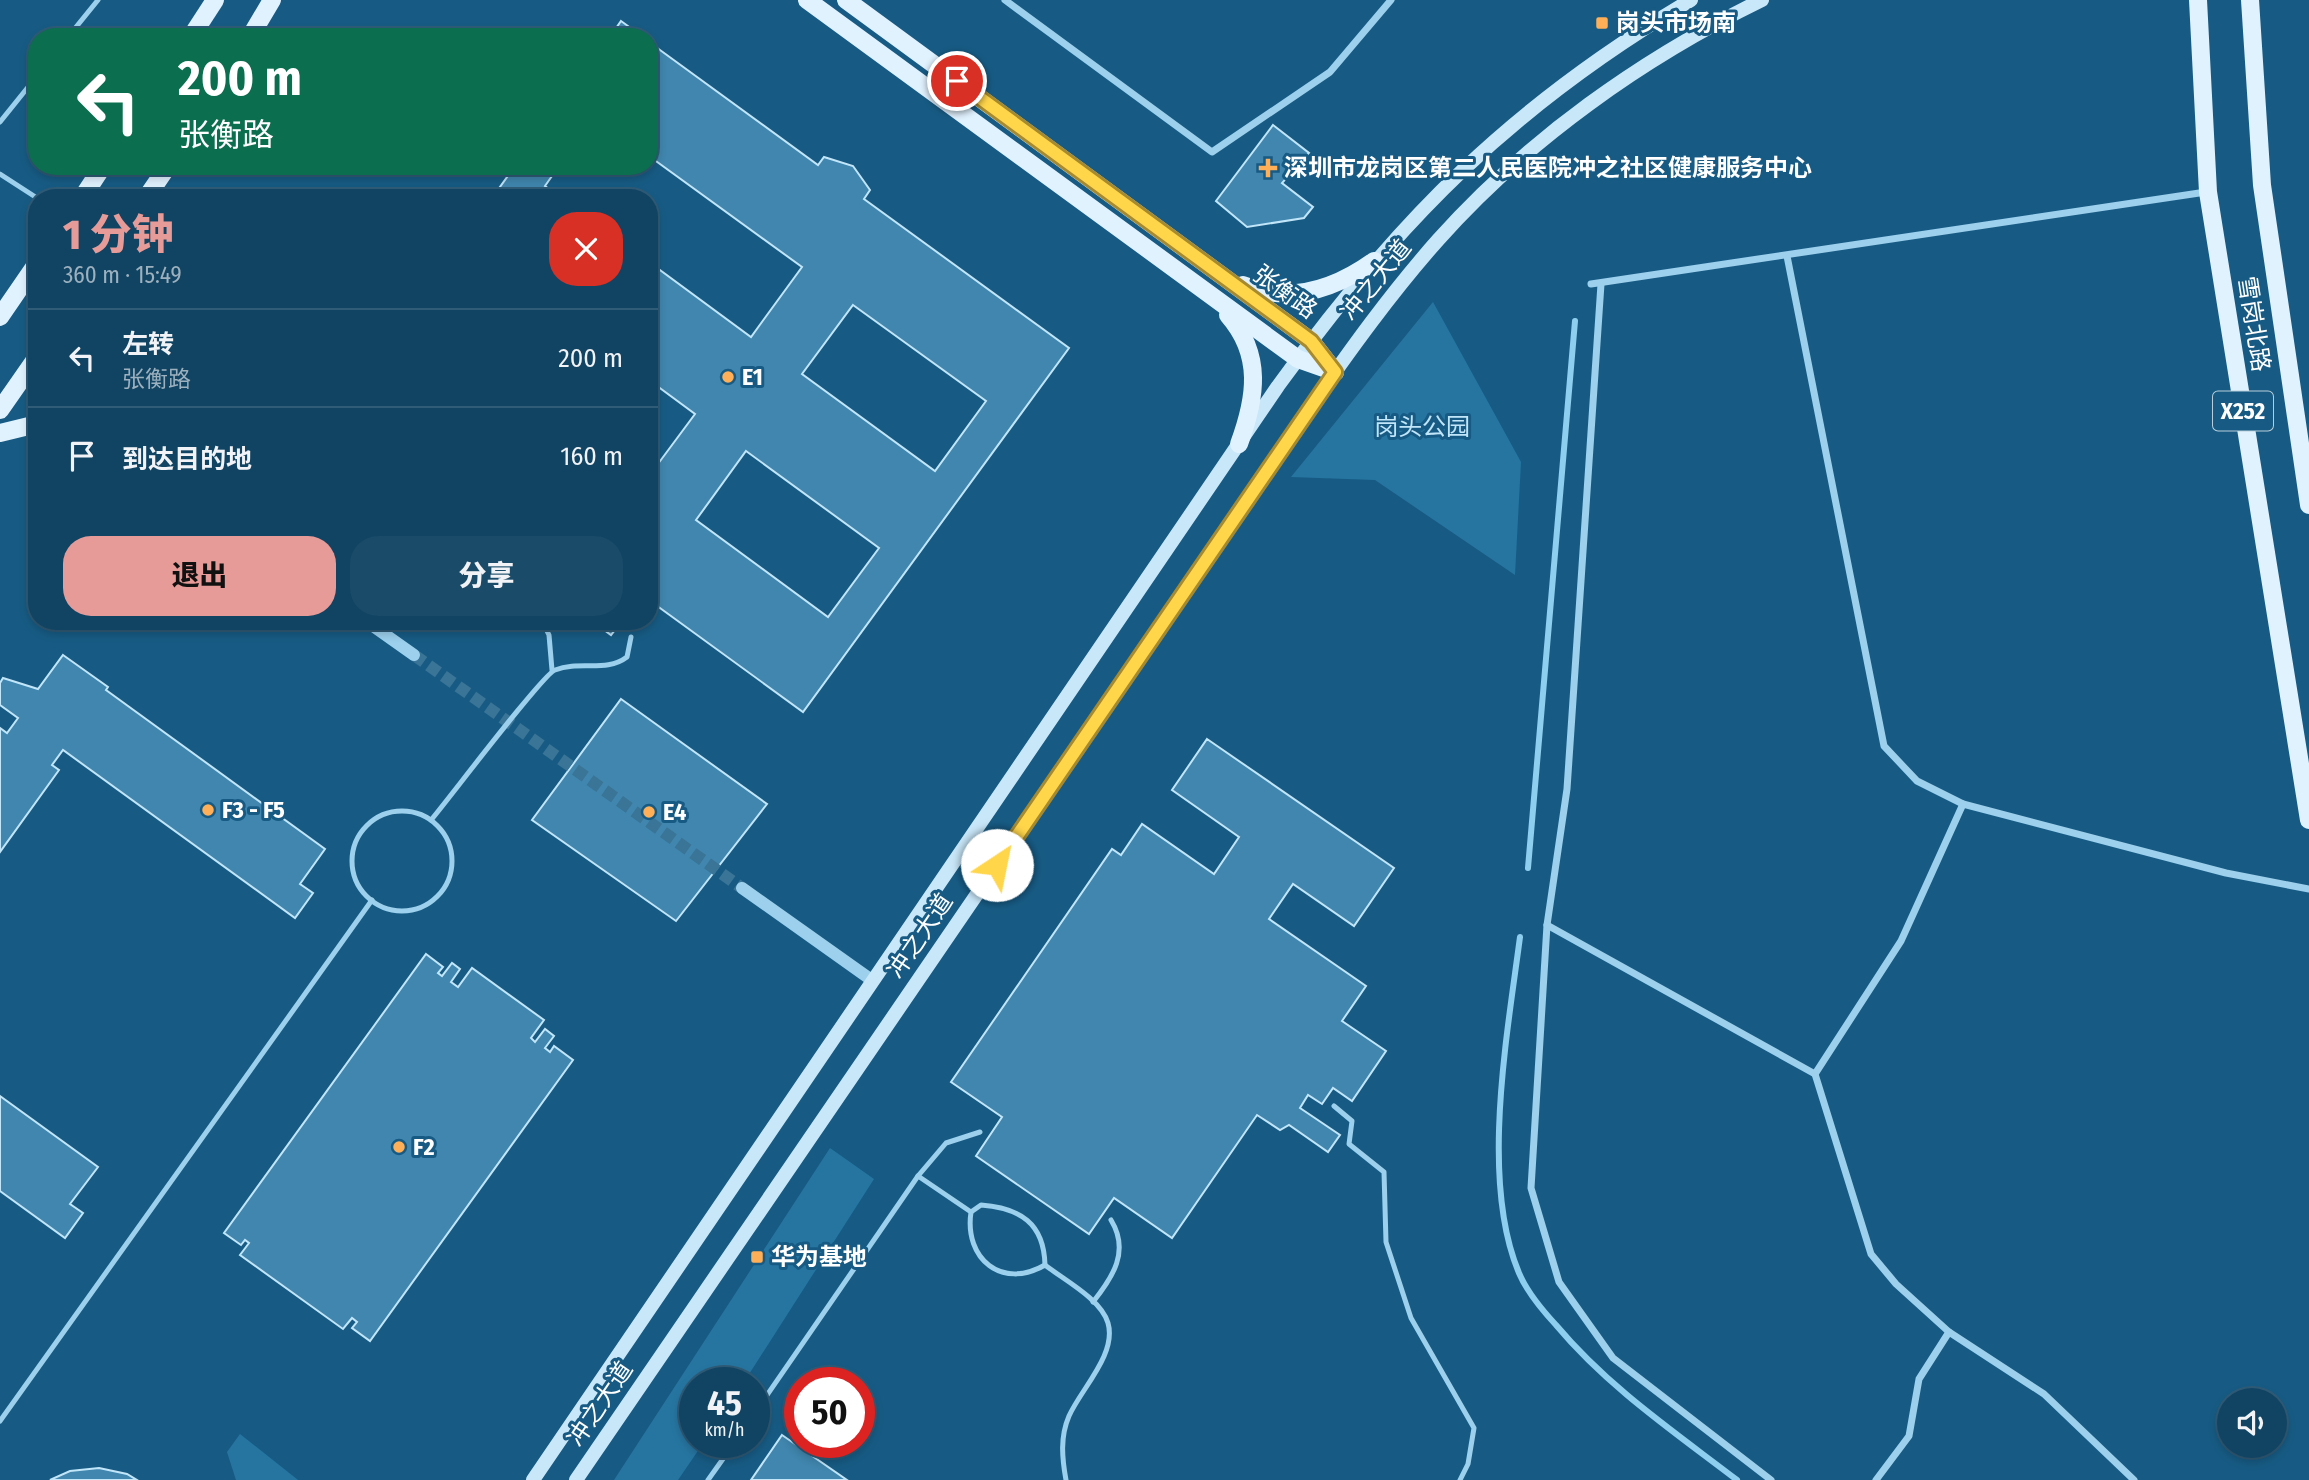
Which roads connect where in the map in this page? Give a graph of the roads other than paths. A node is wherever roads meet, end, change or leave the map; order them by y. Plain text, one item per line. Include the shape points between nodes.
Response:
1 (98, 0) edge
2 (215, 0) edge
3 (272, 0) edge
4 (807, 0) edge
5 (846, 0) edge
6 (1005, 0) edge
7 (1391, 0) edge
8 (1691, 0) edge
9 (1762, 0) edge
10 (2198, 0) edge
11 (2250, 0) edge
12 (2255, 0) edge
13 (2251, 23) junction
14 (75, 28) edge
15 (197, 28) edge
16 (255, 28) edge
17 (28, 87) edge
18 (0, 122) edge
19 (0, 174) edge
20 (28, 192) edge
21 (2208, 192) junction
22 (1787, 256) junction
23 (1374, 261) junction
24 (28, 276) edge
25 (1222, 276) junction
26 (1591, 284) dead end
27 (1601, 284) junction
28 (1210, 294) junction
29 (0, 317) edge
30 (1311, 341) junction
31 (1298, 359) junction
32 (28, 370) edge
33 (1335, 372) junction
34 (0, 410) edge
35 (28, 426) edge
36 (0, 433) edge
37 (1239, 444) junction
38 (2309, 505) edge
39 (379, 630) edge
40 (546, 630) edge
41 (631, 637) dead end
42 (414, 655) tunnel mouth
43 (552, 670) junction
44 (1963, 804) junction
45 (431, 820) junction
46 (2309, 820) edge
47 (743, 888) tunnel mouth
48 (2309, 889) edge
49 (372, 900) junction
50 (1547, 925) junction
51 (873, 981) junction
52 (1815, 1074) junction
53 (1334, 1106) dead end
54 (980, 1132) dead end
55 (918, 1176) junction
56 (971, 1212) junction
57 (1111, 1220) dead end
58 (1045, 1265) junction
59 (1093, 1301) junction
60 (1949, 1332) junction
61 (770, 1391) edge
62 (0, 1421) edge
63 (724, 1458) edge
64 (534, 1480) edge
65 (576, 1480) edge
66 (708, 1480) edge
67 (1066, 1480) edge
68 (1460, 1480) edge
69 (1771, 1480) edge
70 (1876, 1480) edge
71 (2134, 1480) edge

1 - 14 lane
2 - 15 main road
3 - 16 main road
4 - 28 main road, 张衡路
5 - 25 main road, 张衡路
6 - 7 street via 1212,152 1330,72
8 - 23 main road, 冲之大道 via 1639,30 1534,105 1434,197
9 - 33 main road, 冲之大道 via 1626,79 1523,158 1402,281
10 - 21 main road, 雪岗北路 / X252
11 - 13 main road, 雪岗北路 / X252
12 - 13 main road
13 - 38 main road, 雪岗北路 / X252 via 2262,185
17 - 18 lane
19 - 20 lane
21 - 22 street
21 - 46 main road, 雪岗北路 / X252
22 - 27 street
22 - 44 street via 1884,746 1917,781
23 - 25 main road via 1334,285 1310,292 1256,290
23 - 30 main road, 冲之大道
24 - 29 main road
25 - 30 main road, 张衡路
26 - 27 street
27 - 50 street via 1567,789
28 - 31 main road, 张衡路
28 - 37 main road via 1245,339 1254,365 1250,414
30 - 31 main road, 冲之大道
30 - 33 main road, 张衡路
31 - 33 main road, 张衡路
31 - 37 main road, 冲之大道
32 - 34 main road
33 - 65 main road, 冲之大道
35 - 36 main road
37 - 51 main road, 冲之大道
39 - 42 street
40 - 43 lane
41 - 43 lane via 627,657 617,665 585,663
43 - 45 lane
44 - 48 street via 2226,873
44 - 52 street via 1901,940
45 - 49 lane via 415,812 397,811 379,816 365,827 355,843 352,862 356,880
45 - 49 lane via 444,833 452,854 450,875 440,894 422,907 401,911
47 - 51 street
49 - 62 lane
50 - 52 street
50 - 69 street via 1531,1188 1559,1282 1613,1358
51 - 64 main road, 冲之大道
52 - 60 street via 1871,1254 1896,1284
53 - 68 lane via 1352,1121 1349,1144 1384,1172 1386,1242 1411,1318 1474,1428 1468,1464
54 - 55 lane via 946,1143
55 - 56 lane
55 - 61 lane
56 - 58 lane via 981,1205 1008,1207 1036,1227
56 - 58 lane via 968,1232 978,1257 1006,1275 1027,1275
57 - 59 lane via 1118,1231 1120,1253 1113,1276
58 - 59 lane
59 - 67 lane via 1108,1322 1110,1342 1069,1418 1061,1452
60 - 70 street via 1919,1379 1909,1436
60 - 71 street via 2044,1394
63 - 66 lane

